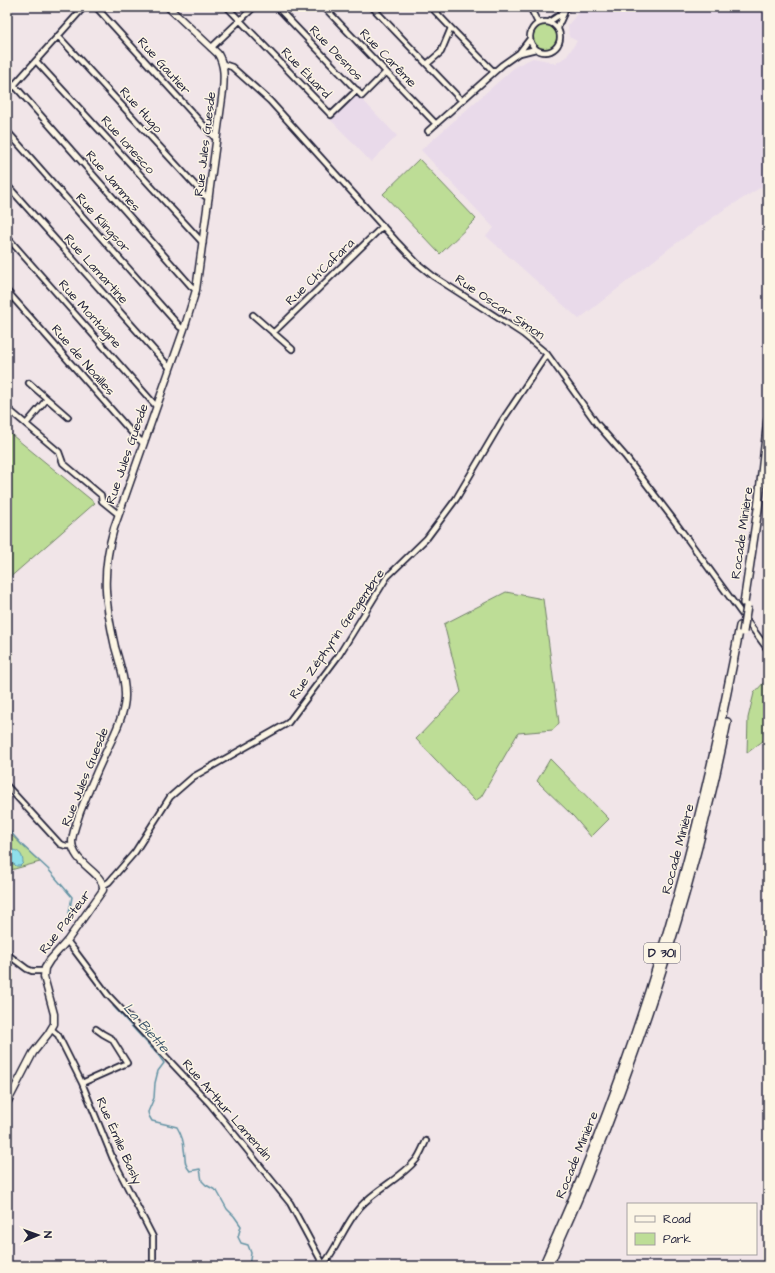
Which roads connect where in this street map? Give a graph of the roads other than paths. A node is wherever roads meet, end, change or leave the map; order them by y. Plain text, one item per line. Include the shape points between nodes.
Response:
1 (84, 7) edge
2 (96, 7) edge
3 (168, 7) edge
4 (226, 7) edge
5 (254, 7) edge
6 (277, 7) edge
7 (324, 7) edge
8 (372, 7) edge
9 (431, 7) edge
10 (530, 7) edge
11 (568, 7) edge
12 (564, 11) junction
13 (240, 21) junction
14 (549, 22) junction
15 (538, 23) junction
16 (451, 28) junction
17 (558, 29) junction
18 (58, 36) junction
19 (530, 40) junction
20 (211, 48) junction
21 (536, 49) junction
22 (519, 53) junction
23 (36, 61) junction
24 (223, 64) junction
25 (427, 64) junction
26 (386, 72) junction
27 (494, 72) junction
28 (14, 85) junction
29 (357, 90) junction
30 (7, 93) edge
31 (462, 100) junction
32 (436, 124) junction
33 (7, 131) edge
34 (428, 131) dead end
35 (216, 139) junction
36 (7, 185) edge
37 (209, 198) junction
38 (383, 226) junction
39 (7, 237) edge
40 (203, 243) junction
41 (196, 290) junction
42 (7, 291) edge
43 (253, 315) dead end
44 (184, 328) junction
45 (273, 333) junction
46 (292, 349) dead end
47 (547, 354) junction
48 (170, 368) junction
49 (29, 383) dead end
50 (47, 399) junction
51 (156, 406) junction
52 (7, 408) edge
53 (68, 417) dead end
54 (768, 419) edge
55 (26, 424) junction
56 (143, 443) junction
57 (768, 457) edge
58 (118, 514) junction
59 (746, 605) junction
60 (742, 629) junction
61 (768, 650) edge
62 (7, 786) edge
63 (73, 846) junction
64 (104, 886) junction
65 (67, 942) junction
66 (7, 954) edge
67 (44, 971) junction
68 (51, 1029) junction
69 (96, 1029) dead end
70 (82, 1083) junction
71 (7, 1103) edge
72 (426, 1141) dead end
73 (324, 1265) edge
74 (153, 1266) edge
75 (543, 1266) edge
76 (549, 1266) edge

1 - 18 street
2 - 35 street, Rue Gautier
3 - 20 main road
4 - 13 street
5 - 13 street
6 - 29 street, Rue Desnos
7 - 26 street, Rue Carême
8 - 25 street
9 - 16 street
10 - 15 street
11 - 12 street
12 - 14 street
12 - 17 street
13 - 20 street
13 - 29 street, Rue Éluard via 332,115
14 - 15 street
14 - 17 street
15 - 19 street via 531,30
16 - 25 street via 441,52
16 - 27 street
17 - 21 street via 560,39 556,47 549,52
18 - 23 street
18 - 37 street, Rue Hugo
19 - 21 street
19 - 22 street
20 - 24 main road
21 - 22 street
22 - 27 street
23 - 28 street
23 - 40 street, Rue Ionesco
24 - 35 main road, Rue Jules Guesde via 223,91
24 - 38 street, Rue Oscar Simon via 232,67 270,101
25 - 31 street
26 - 29 street, Rue Desnos via 362,96
26 - 32 street, Rue Carême
27 - 31 street
28 - 30 street
28 - 41 street, Rue Jammes
31 - 32 street
32 - 34 street
33 - 44 street, Rue Klingsor via 180,327
35 - 37 main road, Rue Jules Guesde
36 - 48 street, Rue Lamartine
37 - 40 main road, Rue Jules Guesde
38 - 45 street, Rue Ch'Cafara
38 - 47 street, Rue Oscar Simon via 410,256 433,276 523,334
39 - 51 street, Rue Montaigne
40 - 41 main road, Rue Jules Guesde
41 - 44 main road, Rue Jules Guesde
42 - 56 street, Rue de Noailles
43 - 45 street
44 - 48 main road, Rue Jules Guesde
45 - 46 street
47 - 61 street, Rue Oscar Simon
47 - 64 street, Rue Zéphyrin Gengembre via 502,421 456,499 427,538 387,577 339,656 288,723 193,777 170,797 134,852
48 - 51 main road, Rue Jules Guesde
49 - 50 street
50 - 53 street
50 - 55 street
51 - 56 main road, Rue Jules Guesde
52 - 55 street
54 - 59 highway, Rocade Minière / D 301
55 - 58 street via 59,452 64,463 101,495 102,501
56 - 58 main road, Rue Jules Guesde
57 - 59 highway, Rocade Minière / D 301
58 - 63 main road, Rue Jules Guesde via 107,555 105,584 107,610 123,679 124,706 116,731 74,829
59 - 60 highway, Rocade Minière / D 301
60 - 75 highway, Rocade Minière / D 301 via 700,815 661,956 605,1119
60 - 76 highway, Rocade Minière / D 301 via 721,750 687,886 661,974 607,1128
62 - 63 street via 60,844
63 - 64 main road, Rue Pasteur via 81,862
64 - 65 main road, Rue Pasteur
65 - 67 main road, Rue Pasteur via 50,960
65 - 73 street, Rue Arthur Lamendin via 108,995 210,1104 254,1157 290,1203
66 - 67 street via 32,971
67 - 68 main road via 54,1019
68 - 70 street, Rue Émile Basly via 58,1035
68 - 71 main road via 33,1053
69 - 70 street via 112,1038 127,1063
70 - 74 street, Rue Émile Basly via 114,1159 153,1237
72 - 73 street via 416,1160 359,1208

